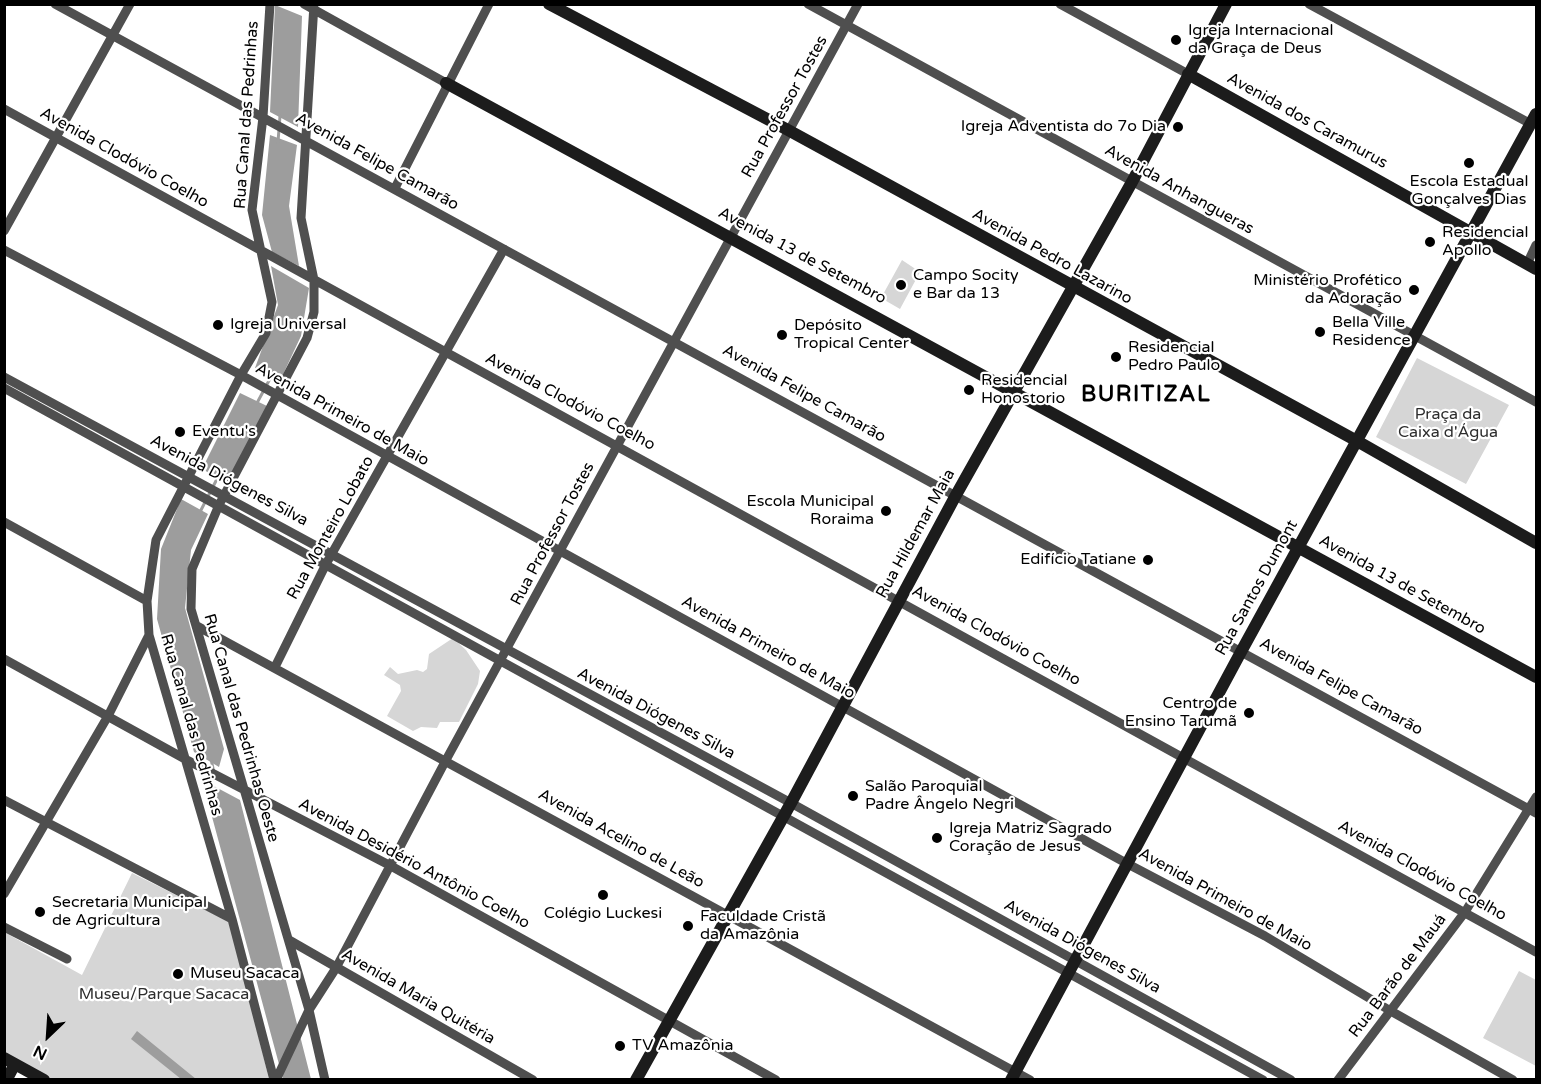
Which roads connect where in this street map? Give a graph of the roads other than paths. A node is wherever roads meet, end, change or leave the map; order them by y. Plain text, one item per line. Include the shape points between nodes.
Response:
1 (55, 4) edge
2 (130, 4) edge
3 (270, 4) edge
4 (489, 4) edge
5 (549, 4) edge
6 (808, 4) edge
7 (858, 4) edge
8 (1060, 4) edge
9 (1226, 4) edge
10 (1309, 4) edge
11 (304, 5) edge
12 (313, 7) edge
13 (847, 26) junction
14 (112, 37) junction
15 (1188, 74) junction
16 (446, 83) junction
17 (4, 109) edge
18 (267, 119) junction
19 (1534, 119) edge
20 (788, 130) junction
21 (56, 137) junction
22 (302, 139) junction
23 (1132, 182) junction
24 (395, 188) junction
25 (4, 231) edge
26 (1474, 233) junction
27 (731, 236) junction
28 (1536, 245) edge
29 (504, 249) junction
30 (4, 250) edge
31 (261, 251) junction
32 (1532, 266) edge
33 (311, 278) junction
34 (1071, 287) junction
35 (1416, 336) junction
36 (673, 340) junction
37 (446, 352) junction
38 (241, 375) junction
39 (4, 377) edge
40 (4, 388) edge
41 (1014, 390) junction
42 (275, 394) junction
43 (1536, 402) edge
44 (1357, 441) junction
45 (618, 445) junction
46 (387, 458) junction
47 (188, 476) junction
48 (188, 488) junction
49 (221, 493) junction
50 (956, 495) junction
51 (215, 503) junction
52 (4, 522) edge
53 (1536, 543) edge
54 (1299, 547) junction
55 (560, 552) junction
56 (332, 554) junction
57 (326, 564) junction
58 (899, 600) junction
59 (147, 601) junction
60 (197, 626) junction
61 (149, 635) junction
62 (1242, 650) junction
63 (507, 651) junction
64 (4, 659) edge
65 (501, 661) junction
66 (275, 667) junction
67 (1536, 677) edge
68 (842, 706) junction
69 (108, 717) junction
70 (642, 723) junction
71 (635, 737) junction
72 (1184, 757) junction
73 (185, 759) junction
74 (446, 760) junction
75 (243, 790) junction
76 (1536, 797) edge
77 (4, 800) edge
78 (791, 803) junction
79 (1533, 811) edge
80 (783, 816) junction
81 (46, 822) junction
82 (1126, 863) junction
83 (391, 867) junction
84 (928, 879) junction
85 (920, 890) junction
86 (4, 894) edge
87 (1466, 912) junction
88 (728, 914) junction
89 (232, 919) junction
90 (4, 927) edge
91 (289, 940) junction
92 (1536, 951) edge
93 (67, 959) dead end
94 (1075, 960) junction
95 (336, 968) junction
96 (1069, 972) junction
97 (309, 1010) junction
98 (1389, 1010) junction
99 (1169, 1012) junction
100 (668, 1020) junction
101 (1162, 1024) junction
102 (10, 1061) edge
103 (1013, 1075) edge
104 (9, 1077) edge
105 (276, 1078) edge
106 (44, 1080) edge
107 (325, 1080) edge
108 (533, 1080) edge
109 (636, 1080) edge
110 (777, 1080) edge
111 (1030, 1080) edge
112 (1263, 1080) edge
113 (1291, 1080) edge
114 (1338, 1080) edge
115 (1513, 1080) edge

1 - 14 street, Avenida Felipe Camarão
2 - 14 street
3 - 18 street, Rua Canal das Pedrinhas
4 - 16 street
5 - 20 main road, Avenida Pedro Lazarino
6 - 13 street, Avenida Anhangueras
7 - 13 street, Rua Professor Tostes
8 - 15 street, Avenida dos Caramurus
9 - 15 main road, Rua Hildemar Maia
10 - 19 street
11 - 12 street, Avenida 13 de Setembro
12 - 16 street, Avenida 13 de Setembro
12 - 22 street, Rua Canal das Pedrinhas Oeste
13 - 20 street, Rua Professor Tostes
13 - 23 street, Avenida Anhangueras
14 - 18 street, Avenida Felipe Camarão
14 - 21 street
15 - 23 main road, Rua Hildemar Maia
15 - 26 main road, Avenida dos Caramurus
16 - 24 street
16 - 27 main road, Avenida 13 de Setembro
17 - 21 street, Avenida Clodóvio Coelho
18 - 22 street, Avenida Felipe Camarão
18 - 31 street, Rua Canal das Pedrinhas via 252,210
19 - 26 main road, Rua Santos Dumont
20 - 27 street, Rua Professor Tostes
20 - 34 main road, Avenida Pedro Lazarino
21 - 25 street
21 - 31 street, Avenida Clodóvio Coelho
22 - 24 street, Avenida Felipe Camarão
22 - 33 street, Rua Canal das Pedrinhas Oeste via 302,218
23 - 34 main road, Rua Hildemar Maia
23 - 35 street, Avenida Anhangueras
24 - 29 street, Avenida Felipe Camarão
26 - 32 main road, Avenida dos Caramurus
26 - 35 main road, Rua Santos Dumont
27 - 36 street, Rua Professor Tostes
27 - 41 main road, Avenida 13 de Setembro
28 - 32 street
29 - 36 street, Avenida Felipe Camarão
29 - 37 street, Rua Monteiro Lobato
30 - 38 street, Avenida Primeiro de Maio
31 - 33 street, Avenida Clodóvio Coelho
31 - 38 street, Rua Canal das Pedrinhas via 272,302 266,333
33 - 37 street, Avenida Clodóvio Coelho
33 - 42 street, Rua Canal das Pedrinhas Oeste via 314,312 307,338
34 - 41 main road, Rua Hildemar Maia
34 - 44 main road, Avenida Pedro Lazarino
35 - 43 street, Avenida Anhangueras
35 - 44 main road, Rua Santos Dumont
36 - 45 street, Rua Professor Tostes
36 - 50 street, Avenida Felipe Camarão
37 - 45 street, Avenida Clodóvio Coelho
37 - 46 street, Rua Monteiro Lobato
38 - 42 street, Avenida Primeiro de Maio
38 - 47 street, Rua Canal das Pedrinhas
39 - 47 street, Avenida Diógenes Silva
40 - 48 street, Avenida Diógenes Silva
41 - 50 main road, Rua Hildemar Maia
41 - 54 main road, Avenida 13 de Setembro
42 - 46 street, Avenida Primeiro de Maio
42 - 49 street, Rua Canal das Pedrinhas Oeste
44 - 53 main road, Avenida Pedro Lazarino
44 - 54 main road, Rua Santos Dumont
45 - 55 street, Rua Professor Tostes
45 - 58 street, Avenida Clodóvio Coelho
46 - 55 street, Avenida Primeiro de Maio
46 - 56 street, Rua Monteiro Lobato
47 - 48 street, Rua Canal das Pedrinhas
47 - 49 street, Avenida Diógenes Silva
48 - 51 street, Avenida Diógenes Silva
48 - 59 street, Rua Canal das Pedrinhas via 156,540
49 - 51 street, Rua Canal das Pedrinhas Oeste
49 - 56 street, Avenida Diógenes Silva
50 - 58 main road, Rua Hildemar Maia
50 - 62 street, Avenida Felipe Camarão
51 - 57 street, Avenida Diógenes Silva
51 - 60 street, Rua Canal das Pedrinhas Oeste via 192,569 191,609
52 - 59 street
54 - 62 main road, Rua Santos Dumont
54 - 67 main road, Avenida 13 de Setembro
55 - 63 street, Rua Professor Tostes
55 - 68 street, Avenida Primeiro de Maio
56 - 57 street, Rua Monteiro Lobato
56 - 63 street, Avenida Diógenes Silva
57 - 65 street, Avenida Diógenes Silva
57 - 66 street, Rua Monteiro Lobato
58 - 68 main road, Rua Hildemar Maia
58 - 72 street, Avenida Clodóvio Coelho
59 - 61 street, Rua Canal das Pedrinhas
60 - 66 street, Avenida Acelino de Leão
60 - 75 street, Rua Canal das Pedrinhas Oeste
61 - 69 street
61 - 73 street, Rua Canal das Pedrinhas
62 - 72 main road, Rua Santos Dumont
62 - 79 street, Avenida Felipe Camarão
63 - 65 street, Rua Professor Tostes
63 - 70 street, Avenida Diógenes Silva
64 - 69 street, Avenida Desidério Antônio Coelho
65 - 71 street, Avenida Diógenes Silva
65 - 74 street, Rua Professor Tostes
66 - 74 street, Avenida Acelino de Leão
68 - 78 main road, Rua Hildemar Maia
68 - 82 street, Avenida Primeiro de Maio
69 - 73 street, Avenida Desidério Antônio Coelho
69 - 81 street
70 - 71 street
70 - 78 street, Avenida Diógenes Silva
71 - 80 street, Avenida Diógenes Silva
72 - 82 main road, Rua Santos Dumont
72 - 87 street, Avenida Clodóvio Coelho
73 - 75 street, Avenida Desidério Antônio Coelho
73 - 89 street, Rua Canal das Pedrinhas
74 - 83 street, Rua Professor Tostes
74 - 88 street, Avenida Acelino de Leão
75 - 83 street, Avenida Desidério Antônio Coelho
75 - 91 street, Rua Canal das Pedrinhas Oeste
76 - 79 street, Rua Barão de Mauá
77 - 81 street
78 - 80 main road, Rua Hildemar Maia
78 - 84 street, Avenida Diógenes Silva
79 - 87 street, Rua Barão de Mauá
80 - 85 street, Avenida Diógenes Silva
80 - 88 main road, Rua Hildemar Maia
81 - 86 street
81 - 89 street
82 - 94 main road, Rua Santos Dumont
82 - 98 street, Avenida Primeiro de Maio via 1265,936
83 - 95 street, Rua Professor Tostes
83 - 100 street, Avenida Desidério Antônio Coelho
84 - 85 street
84 - 94 street, Avenida Diógenes Silva
85 - 96 street, Avenida Diógenes Silva
87 - 92 street, Avenida Clodóvio Coelho
87 - 98 street, Rua Barão de Mauá
88 - 100 main road, Rua Hildemar Maia
88 - 103 street, Avenida Acelino de Leão
89 - 105 street, Rua Canal das Pedrinhas
90 - 93 street
91 - 95 street, Avenida Maria Quitéria
91 - 97 street, Rua Canal das Pedrinhas Oeste
94 - 96 main road, Rua Santos Dumont
94 - 99 street, Avenida Diógenes Silva
95 - 97 street, Rua Professor Tostes
95 - 108 street, Avenida Maria Quitéria
96 - 101 street, Avenida Diógenes Silva
96 - 103 main road, Rua Santos Dumont
97 - 105 street, Rua Professor Tostes
97 - 107 street, Rua Canal das Pedrinhas Oeste
98 - 114 street, Rua Barão de Mauá
98 - 115 street, Avenida Primeiro de Maio
99 - 101 street
99 - 113 street, Avenida Diógenes Silva
100 - 109 main road, Rua Hildemar Maia
100 - 110 street, Avenida Desidério Antônio Coelho
101 - 112 street, Avenida Diógenes Silva
102 - 104 main road
102 - 106 main road
103 - 111 street, Avenida Acelino de Leão

